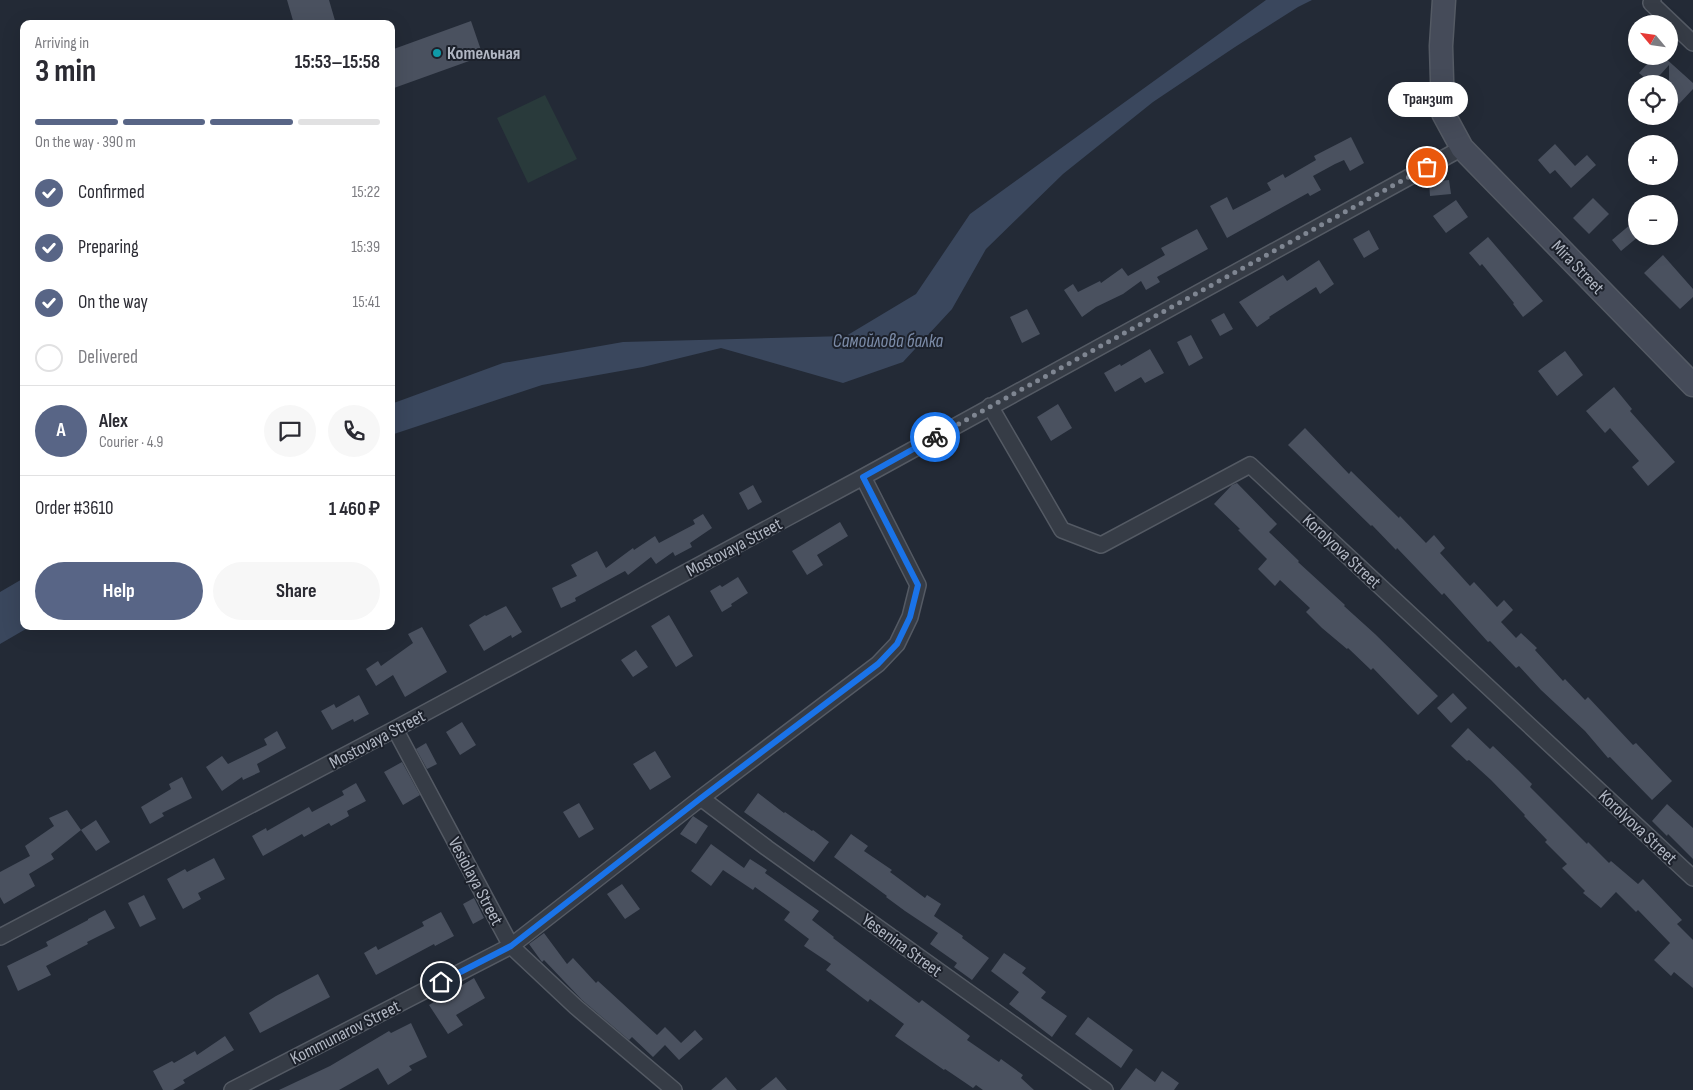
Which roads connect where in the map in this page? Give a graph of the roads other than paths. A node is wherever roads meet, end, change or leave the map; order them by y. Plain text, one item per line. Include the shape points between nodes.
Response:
1 (1444, 0) edge
2 (1653, 0) edge
3 (1693, 43) edge
4 (1462, 148) junction
5 (1693, 385) edge
6 (990, 406) junction
7 (863, 477) junction
8 (395, 729) junction
9 (701, 798) junction
10 (1693, 878) edge
11 (0, 937) edge
12 (511, 946) junction
13 (667, 1089) edge
14 (232, 1090) edge
15 (1105, 1090) edge

1 - 4 main road, Mira Street via 1440,46 1443,113
2 - 3 street via 1651,3
4 - 5 main road, Mira Street
4 - 6 street, Mostovaya Street
6 - 7 street, Mostovaya Street
6 - 10 street, Korolyova Street via 1062,530 1101,546 1250,465
7 - 8 street, Mostovaya Street
7 - 9 street, Kommunarov Street via 918,585 910,617 897,644 878,664
8 - 11 street, Mostovaya Street
8 - 12 street, Vesiolaya Street
9 - 12 street, Kommunarov Street
9 - 15 street, Yesenina Street
12 - 13 street, Vesiolaya Street
12 - 14 street, Kommunarov Street

